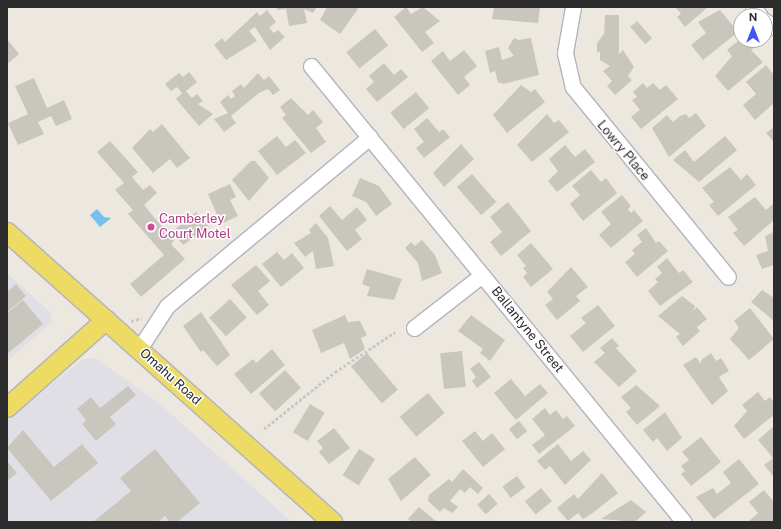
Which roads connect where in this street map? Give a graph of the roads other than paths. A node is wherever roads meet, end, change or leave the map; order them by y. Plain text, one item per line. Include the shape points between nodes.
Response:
1 (573, 7) edge
2 (311, 66) dead end
3 (370, 137) junction
4 (7, 232) edge
5 (482, 275) junction
6 (728, 277) dead end
7 (106, 319) junction
8 (414, 328) dead end
9 (139, 349) junction
10 (7, 407) edge
11 (333, 522) edge
12 (684, 522) edge

1 - 6 street, Lowry Place via 564,53 573,87
2 - 3 street, Ballantyne Street
3 - 5 street, Ballantyne Street
3 - 9 street via 167,306
4 - 7 main road, Omahu Road
5 - 8 street
5 - 12 street, Ballantyne Street
7 - 9 main road, Omahu Road
7 - 10 main road
9 - 11 main road, Omahu Road

